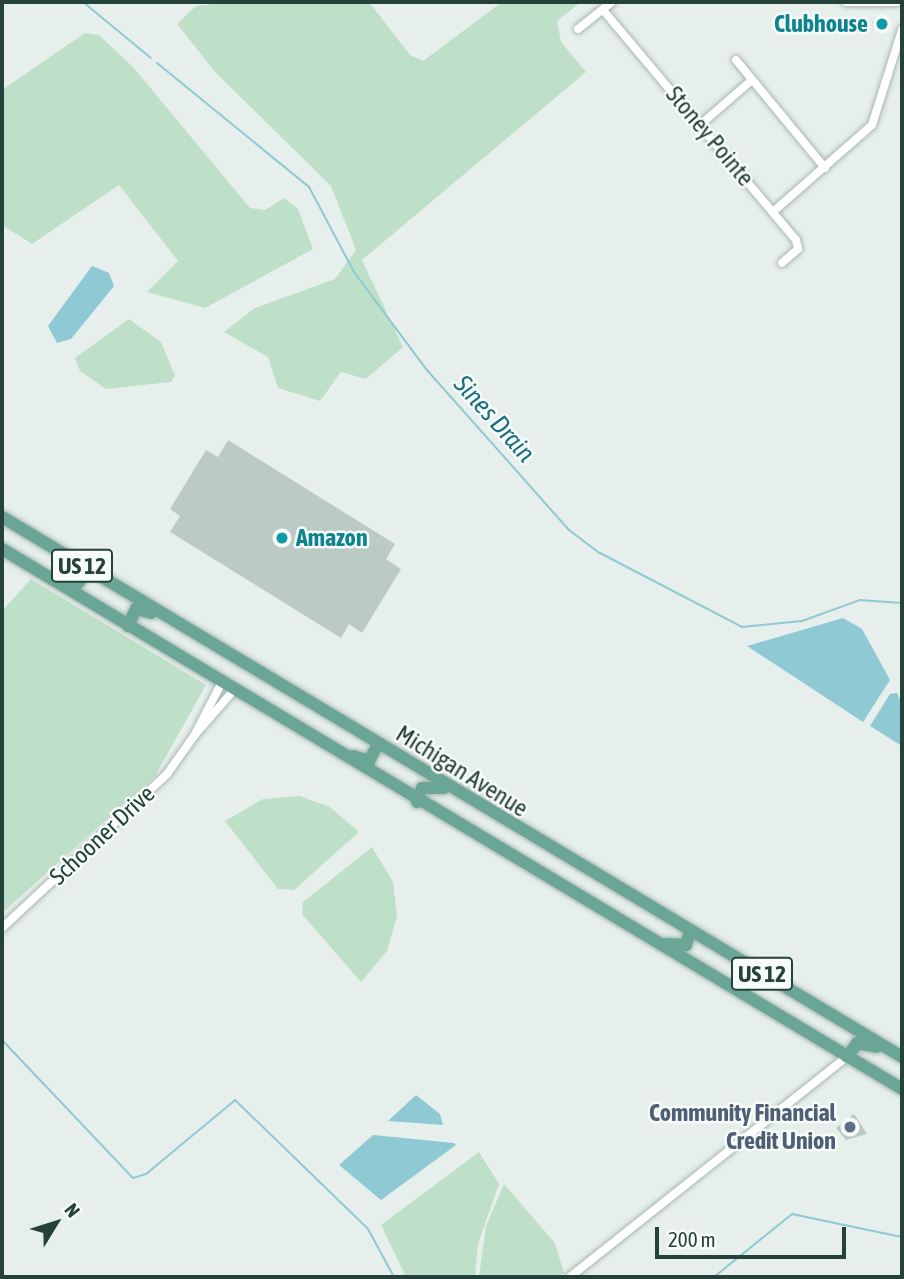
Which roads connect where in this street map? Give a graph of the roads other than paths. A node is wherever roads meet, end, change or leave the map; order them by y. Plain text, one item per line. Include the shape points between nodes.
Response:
1 (612, 2) edge
2 (846, 2) edge
3 (885, 2) edge
4 (897, 2) edge
5 (603, 10) junction
6 (578, 29) dead end
7 (902, 30) edge
8 (736, 60) dead end
9 (752, 80) junction
10 (700, 125) junction
11 (825, 168) junction
12 (774, 211) junction
13 (782, 263) dead end
14 (2, 517) edge
15 (2, 549) edge
16 (89, 570) junction
17 (40, 572) junction
18 (163, 615) junction
19 (128, 626) junction
20 (222, 682) junction
21 (234, 690) junction
22 (194, 736) junction
23 (318, 740) junction
24 (378, 744) junction
25 (451, 789) junction
26 (417, 802) junction
27 (2, 928) edge
28 (690, 932) junction
29 (645, 937) junction
30 (891, 1051) junction
31 (847, 1057) junction
32 (902, 1058) edge
33 (902, 1089) edge
34 (570, 1277) edge

1 - 5 street
2 - 3 street
3 - 4 street
5 - 6 street
5 - 10 street, Stoney Pointe
7 - 11 street via 872,125
8 - 9 street
9 - 10 street
9 - 11 street
10 - 12 street, Stoney Pointe
11 - 12 street
12 - 13 street, Stoney Pointe via 798,249
14 - 16 main road, Michigan Avenue / US 12
15 - 17 main road, Michigan Avenue / US 12
16 - 17 main road via 77,584
16 - 18 main road, Michigan Avenue / US 12
17 - 19 main road, Michigan Avenue / US 12
18 - 19 main road via 136,609
18 - 24 main road, Michigan Avenue / US 12
19 - 20 main road, Michigan Avenue / US 12
20 - 21 main road, Michigan Avenue / US 12
20 - 22 street, Schooner Drive
21 - 22 street, Schooner Drive
21 - 23 main road, Michigan Avenue / US 12
22 - 27 street, Schooner Drive via 167,774
23 - 24 main road via 364,761 373,758
23 - 26 main road, Michigan Avenue / US 12
24 - 25 main road, Michigan Avenue / US 12
25 - 26 main road via 425,786
25 - 28 main road, Michigan Avenue / US 12
26 - 29 main road, Michigan Avenue / US 12
28 - 29 main road via 677,948
28 - 30 main road, Michigan Avenue / US 12
29 - 31 main road, Michigan Avenue / US 12
30 - 31 main road via 857,1043
30 - 32 main road, Michigan Avenue / US 12
31 - 33 main road, Michigan Avenue / US 12
31 - 34 street

